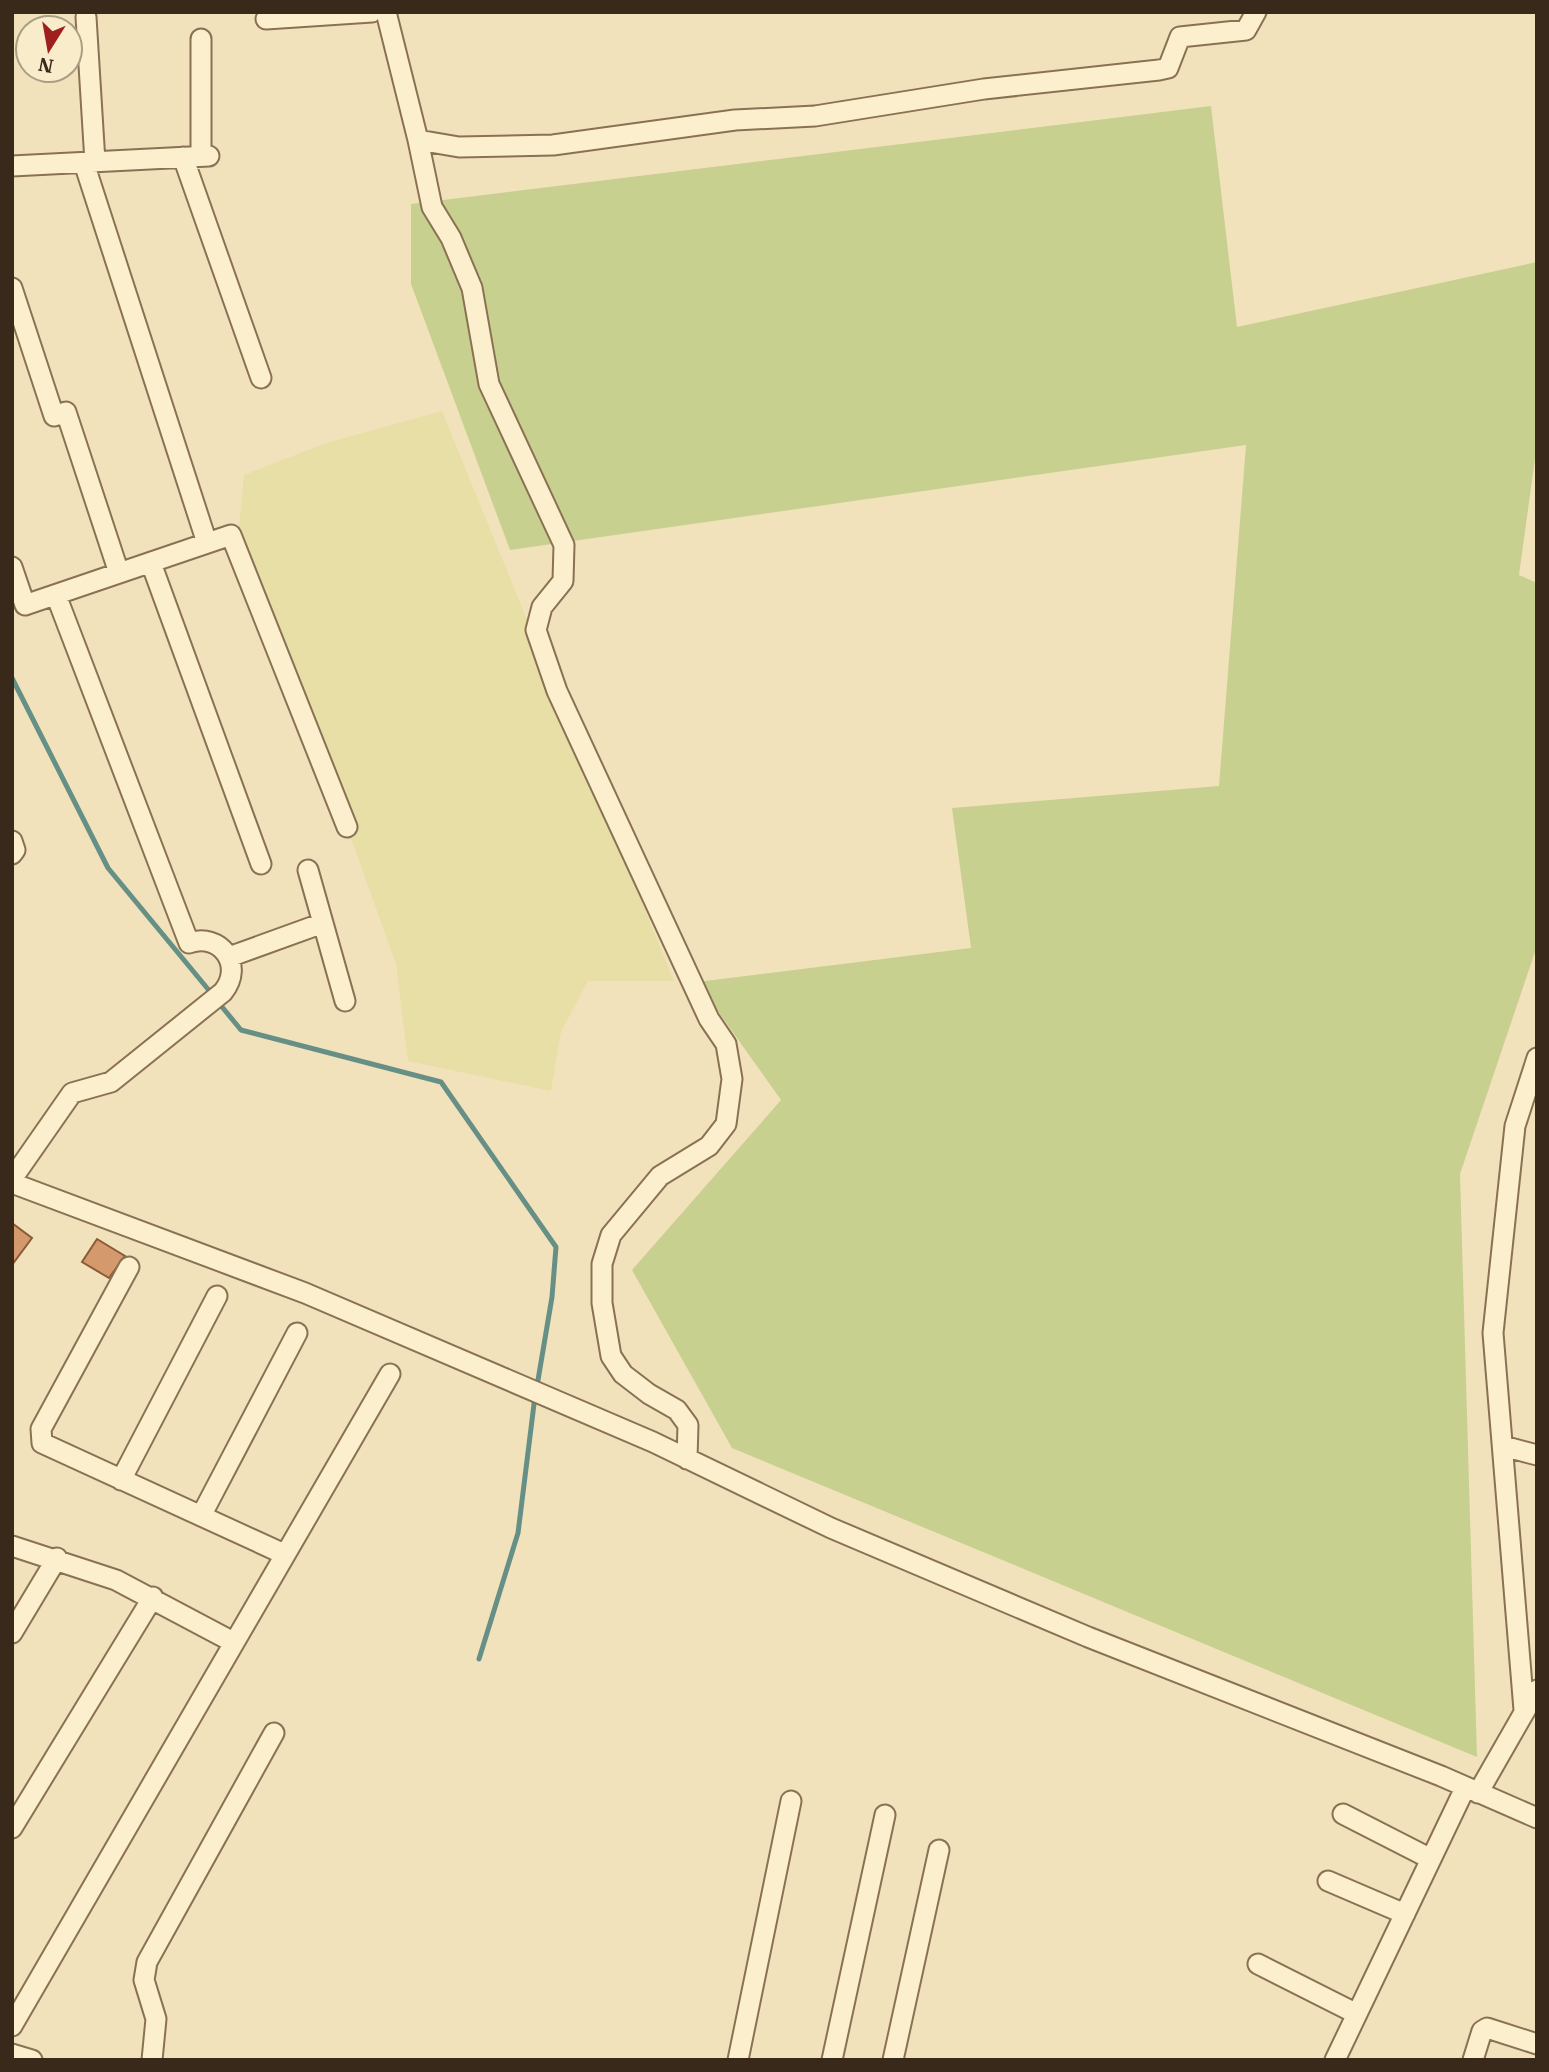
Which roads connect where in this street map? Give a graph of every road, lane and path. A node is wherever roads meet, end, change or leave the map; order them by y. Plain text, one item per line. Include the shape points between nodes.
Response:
1 (372, 12) edge
2 (386, 12) edge
3 (1256, 12) edge
4 (86, 17) dead end
5 (266, 19) dead end
6 (201, 39) dead end
7 (418, 140) junction
8 (198, 156) junction
9 (89, 162) junction
10 (12, 166) edge
11 (12, 288) edge
12 (261, 378) dead end
13 (207, 543) junction
14 (150, 563) junction
15 (12, 567) edge
16 (119, 573) junction
17 (56, 595) junction
18 (347, 827) dead end
19 (12, 841) edge
20 (12, 853) edge
21 (261, 864) dead end
22 (308, 870) dead end
23 (323, 923) junction
24 (229, 957) junction
25 (345, 1001) dead end
26 (1537, 1058) edge
27 (12, 1181) edge
28 (129, 1267) dead end
29 (216, 1296) dead end
30 (297, 1333) dead end
31 (390, 1374) dead end
32 (1503, 1446) junction
33 (1537, 1455) edge
34 (687, 1459) junction
35 (121, 1480) junction
36 (201, 1516) junction
37 (12, 1546) edge
38 (284, 1554) junction
39 (57, 1558) junction
40 (153, 1597) junction
41 (12, 1633) edge
42 (233, 1642) junction
43 (1537, 1690) edge
44 (1524, 1710) junction
45 (274, 1733) dead end
46 (1472, 1791) junction
47 (791, 1801) dead end
48 (1343, 1814) dead end
49 (885, 1815) dead end
50 (1537, 1818) edge
51 (12, 1828) edge
52 (939, 1850) dead end
53 (1431, 1859) junction
54 (1328, 1881) dead end
55 (1405, 1914) junction
56 (1258, 1964) dead end
57 (1357, 2014) junction
58 (12, 2026) edge
59 (1537, 2045) edge
60 (12, 2054) edge
61 (32, 2060) edge
62 (152, 2060) edge
63 (738, 2060) edge
64 (832, 2060) edge
65 (893, 2060) edge
66 (1335, 2060) edge
67 (1473, 2060) edge

1 - 5 street
2 - 7 street
3 - 7 street via 1246,30 1180,37 1172,62 1159,70 553,145 459,146
4 - 9 street
6 - 8 street
7 - 34 street via 432,206 472,288 489,384 564,545 562,581 542,607 536,630 557,691 709,1018 726,1044 732,1079 726,1124 709,1146 660,1176 611,1235 602,1264 602,1303 611,1356 623,1374 677,1410 688,1425
8 - 9 street
8 - 12 street
9 - 10 street
9 - 13 street
11 - 16 street via 54,416 66,412
13 - 14 street
13 - 18 street via 231,535
14 - 16 street
14 - 21 street
15 - 17 street via 25,606
16 - 17 street
17 - 24 street via 189,943 211,942
19 - 20 street
22 - 23 street
23 - 24 street
23 - 25 street
24 - 27 street via 231,979 223,992 111,1082 72,1093
26 - 32 street via 1515,1126 1493,1333
27 - 34 street via 305,1293
28 - 35 street via 39,1435 41,1443
29 - 35 street
30 - 36 street
31 - 38 street
32 - 33 street
32 - 44 street
34 - 46 street via 831,1528 1088,1637
35 - 36 street
36 - 38 street
37 - 39 street
38 - 42 street
39 - 40 street
39 - 41 street
40 - 42 street
40 - 51 street
42 - 58 street
43 - 44 street
44 - 46 street
45 - 62 street via 147,1962 144,1980 156,2019
46 - 50 street
46 - 53 street
47 - 63 street
48 - 53 street
49 - 64 street
52 - 65 street
53 - 55 street
54 - 55 street
55 - 57 street
56 - 57 street
57 - 66 street
59 - 67 street via 1487,2028
60 - 61 street

